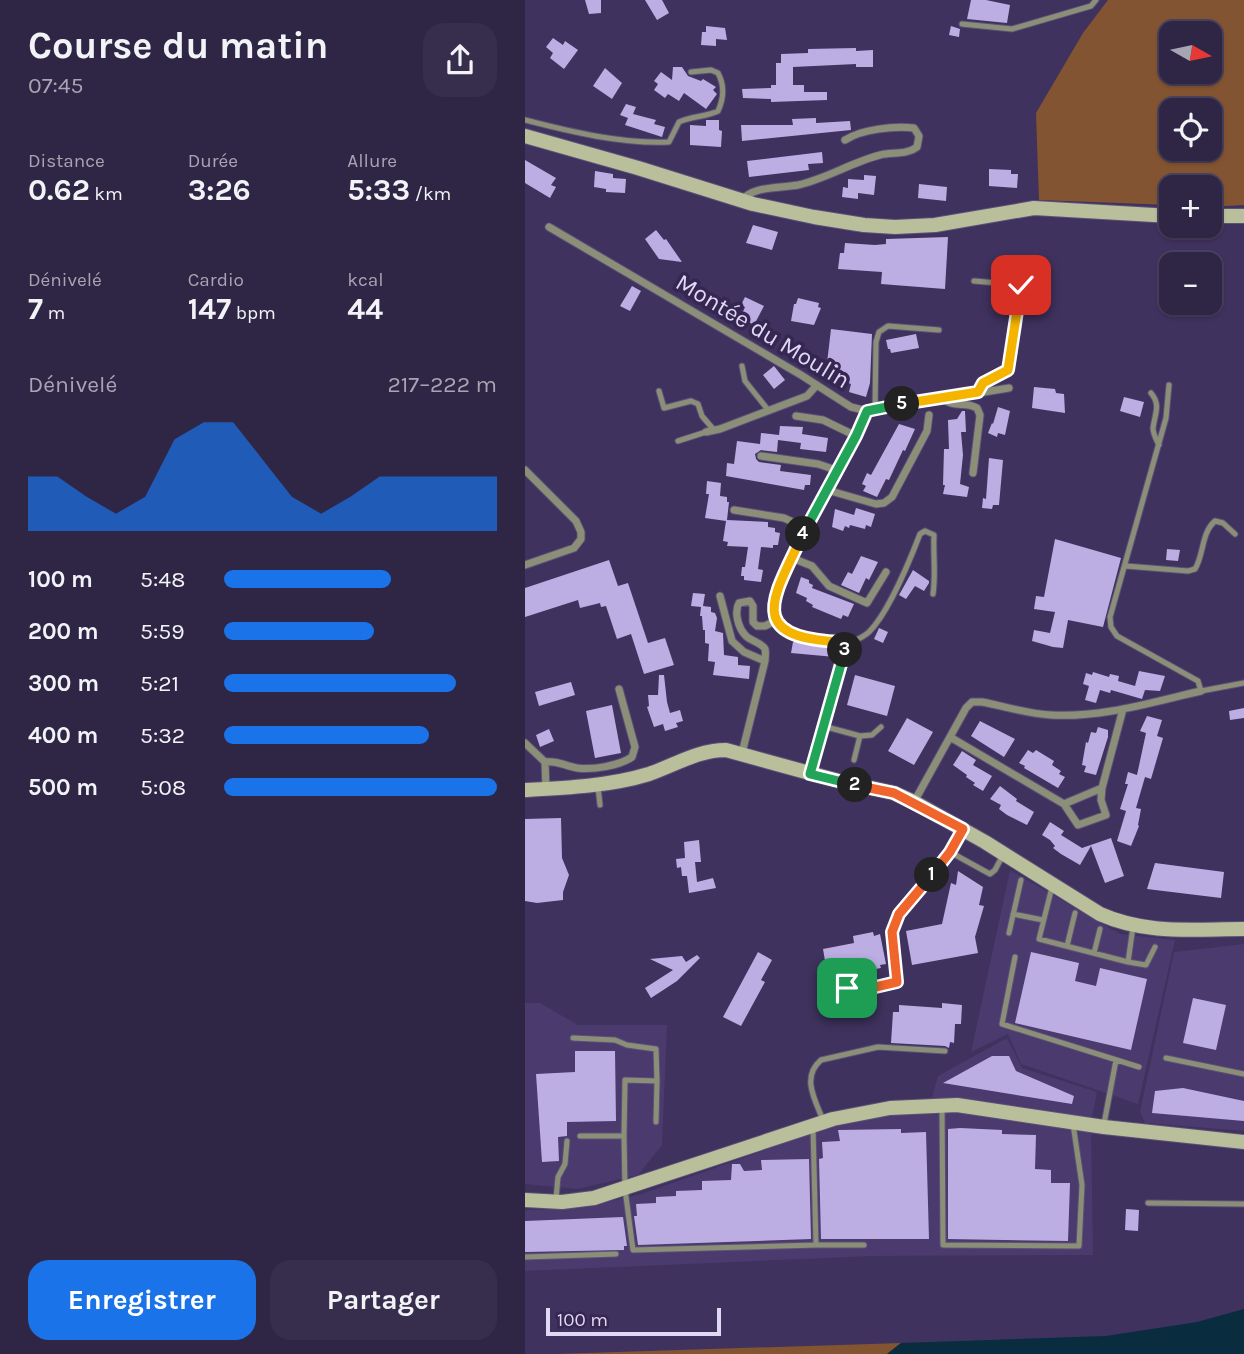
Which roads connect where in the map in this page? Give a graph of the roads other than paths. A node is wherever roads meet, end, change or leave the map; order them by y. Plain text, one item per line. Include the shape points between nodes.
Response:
1 (1097, 0) edge
2 (962, 24) dead end
3 (691, 72) dead end
4 (525, 120) edge
5 (525, 136) edge
6 (845, 141) dead end
7 (742, 201) junction
8 (1159, 215) edge
9 (1222, 216) edge
10 (1244, 216) edge
11 (549, 227) dead end
12 (1010, 263) dead end
13 (975, 281) dead end
14 (1021, 285) junction
15 (939, 330) dead end
16 (742, 366) dead end
17 (817, 385) junction
18 (1169, 385) dead end
19 (1009, 388) dead end
20 (659, 391) dead end
21 (978, 392) junction
22 (1151, 393) dead end
23 (940, 397) junction
24 (871, 410) junction
25 (769, 411) junction
26 (929, 415) dead end
27 (796, 416) dead end
28 (710, 431) junction
29 (856, 436) junction
30 (678, 441) dead end
31 (1159, 445) junction
32 (761, 456) dead end
33 (525, 470) edge
34 (837, 470) junction
35 (973, 473) dead end
36 (827, 489) junction
37 (734, 510) dead end
38 (806, 528) junction
39 (1235, 534) dead end
40 (792, 558) junction
41 (525, 565) edge
42 (1126, 566) junction
43 (886, 572) dead end
44 (933, 594) dead end
45 (719, 596) dead end
46 (775, 621) junction
47 (845, 645) junction
48 (765, 661) junction
49 (1244, 683) edge
50 (619, 689) dead end
51 (1201, 691) junction
52 (1123, 709) junction
53 (823, 726) junction
54 (881, 727) dead end
55 (860, 736) junction
56 (950, 737) junction
57 (525, 743) edge
58 (742, 753) junction
59 (854, 760) dead end
60 (545, 762) junction
61 (810, 774) junction
62 (598, 784) junction
63 (546, 789) junction
64 (1103, 789) junction
65 (525, 790) edge
66 (914, 802) junction
67 (1064, 804) junction
68 (600, 805) dead end
69 (963, 829) junction
70 (950, 852) junction
71 (1004, 854) junction
72 (1021, 880) dead end
73 (1052, 884) junction
74 (1075, 913) dead end
75 (1013, 914) junction
76 (1043, 920) junction
77 (1133, 927) junction
78 (1100, 929) dead end
79 (1244, 929) edge
80 (1009, 933) dead end
81 (1067, 946) junction
82 (1155, 947) dead end
83 (1094, 953) junction
84 (1015, 957) dead end
85 (1128, 962) junction
86 (843, 975) dead end
87 (573, 1038) dead end
88 (945, 1051) dead end
89 (1166, 1058) dead end
90 (1116, 1060) junction
91 (1139, 1067) dead end
92 (1244, 1074) edge
93 (657, 1081) junction
94 (942, 1105) junction
95 (819, 1119) junction
96 (656, 1122) dead end
97 (1073, 1122) junction
98 (1104, 1127) junction
99 (580, 1136) dead end
100 (624, 1136) junction
101 (567, 1141) dead end
102 (1244, 1142) edge
103 (625, 1183) junction
104 (525, 1200) edge
105 (556, 1202) junction
106 (1148, 1203) dead end
107 (1244, 1204) edge
108 (816, 1245) junction
109 (864, 1245) dead end
110 (616, 1254) dead end
111 (525, 1257) edge

1 - 2 lane via 1091,6 1012,29
3 - 4 lane via 717,73 722,103 712,114 679,122 669,142 631,141
5 - 7 main road
6 - 7 street via 906,127 914,128 919,136 912,150 863,160 801,184 749,193
7 - 8 main road via 814,217 895,227 1034,208
9 - 10 main road
11 - 17 street, Montée du Moulin
12 - 14 lane via 1023,265
13 - 14 lane
14 - 21 lane via 1008,370 983,383
15 - 24 lane via 888,326 879,332
16 - 25 lane via 745,381
17 - 24 street, Montée du Moulin via 851,407
17 - 25 street via 807,396
18 - 31 lane
19 - 21 street
20 - 28 lane via 664,408 691,401 698,404
21 - 23 street
22 - 31 lane via 1157,400 1152,431
23 - 24 street
23 - 35 street via 955,406 977,408
24 - 29 street, Montée du Moulin
25 - 28 street
26 - 36 street via 927,431 892,497 884,503
27 - 29 street via 823,420
28 - 30 lane
29 - 34 street, Montée du Moulin
31 - 42 lane
32 - 34 street
33 - 41 street via 582,532 574,548
34 - 36 street, Montée du Moulin
36 - 38 street, Montée du Moulin
37 - 38 street via 784,518
38 - 40 street, Montée du Moulin
39 - 42 lane via 1223,523 1215,521 1209,526 1195,569
40 - 43 street via 812,566 829,586 867,603
40 - 46 street, Montée du Moulin via 775,592
42 - 51 lane via 1110,617 1111,628 1117,636 1198,681
44 - 47 lane via 934,535 925,531 875,625 867,635
45 - 48 street via 732,641
46 - 47 street via 802,636
46 - 48 street via 757,626 750,601 744,600 736,608 743,633 764,646
47 - 53 street
48 - 58 street
49 - 51 lane
50 - 60 street via 635,747 632,757 586,768
51 - 52 street
52 - 56 street via 1048,715 972,702
52 - 64 street
53 - 55 lane
53 - 61 street
54 - 55 lane via 872,735
55 - 59 lane
56 - 66 street
56 - 67 street
57 - 60 street
58 - 61 main road
58 - 62 main road via 711,750 650,774
60 - 63 street
61 - 66 main road
62 - 63 main road
62 - 68 lane
63 - 65 main road
64 - 67 street
64 - 67 street via 1106,815 1078,825
66 - 69 main road
69 - 70 lane
69 - 71 main road
70 - 71 lane via 990,874
70 - 86 lane via 895,923 897,982 854,992 847,988
71 - 73 main road
72 - 75 lane
73 - 76 lane
73 - 77 main road via 1100,914
74 - 81 lane
75 - 76 lane
75 - 80 lane
76 - 81 lane via 1039,939
77 - 79 main road
77 - 85 lane
78 - 83 lane
81 - 83 lane
82 - 85 lane via 1146,965
83 - 85 lane
84 - 90 lane via 1002,1024
87 - 93 lane via 615,1040 656,1049
88 - 95 lane via 891,1046 830,1056 814,1066 810,1075
89 - 92 lane
90 - 91 lane
90 - 98 lane
93 - 96 lane
93 - 100 lane via 625,1080
94 - 95 main road via 874,1109
94 - 97 main road
94 - 97 lane via 943,1245 1079,1246 1082,1185
95 - 103 main road
95 - 108 lane
97 - 98 main road
98 - 102 main road
99 - 100 lane
100 - 103 lane
101 - 105 lane
103 - 105 main road via 576,1201
103 - 108 lane via 633,1250
104 - 105 main road
106 - 107 lane
108 - 109 lane
110 - 111 lane

